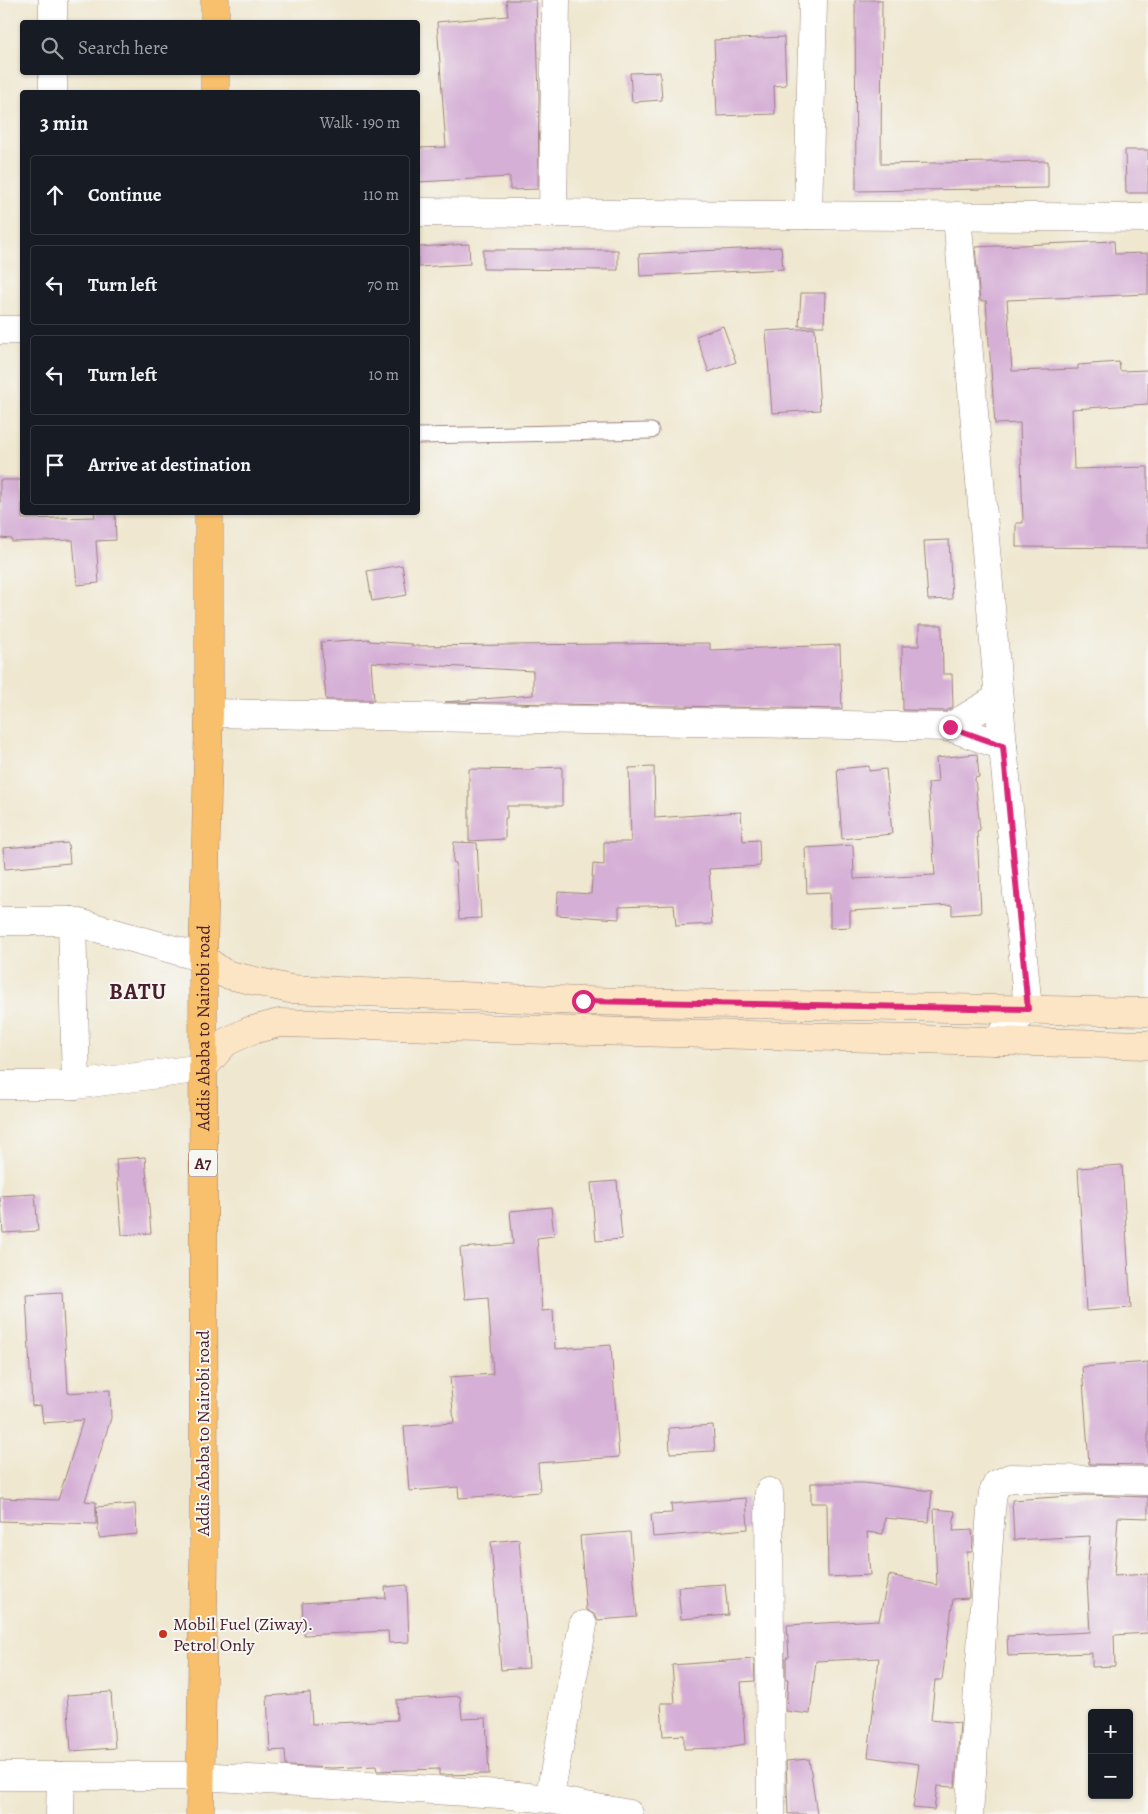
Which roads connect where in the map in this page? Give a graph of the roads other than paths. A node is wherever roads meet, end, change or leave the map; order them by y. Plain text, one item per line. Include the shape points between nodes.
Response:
1 (53, 0) edge
2 (215, 0) edge
3 (556, 0) edge
4 (813, 0) edge
5 (53, 20) edge
6 (215, 20) edge
7 (53, 75) edge
8 (215, 75) edge
9 (53, 90) edge
10 (215, 90) edge
11 (420, 212) edge
12 (552, 212) junction
13 (808, 215) junction
14 (957, 216) junction
15 (1148, 218) edge
16 (0, 330) edge
17 (20, 330) edge
18 (652, 431) dead end
19 (420, 436) edge
20 (210, 515) edge
21 (998, 698) junction
22 (209, 713) junction
23 (950, 727) junction
24 (1003, 746) junction
25 (0, 921) edge
26 (72, 921) junction
27 (203, 958) junction
28 (1028, 1009) junction
29 (1148, 1012) edge
30 (995, 1041) junction
31 (1148, 1045) edge
32 (203, 1068) junction
33 (0, 1085) edge
34 (76, 1085) junction
35 (1148, 1481) edge
36 (770, 1492) dead end
37 (583, 1625) dead end
38 (0, 1776) edge
39 (61, 1776) junction
40 (200, 1776) junction
41 (549, 1799) junction
42 (60, 1814) edge
43 (200, 1814) edge
44 (628, 1814) edge
45 (770, 1814) edge
46 (968, 1814) edge

1 - 5 street
2 - 6 highway
3 - 12 street
4 - 13 street
7 - 9 street
8 - 10 highway
11 - 12 street
12 - 13 street
13 - 14 street
14 - 15 street
14 - 21 street
16 - 17 street
18 - 19 lane
20 - 22 highway, Addis Ababa to Nairobi road / A7
21 - 23 street
21 - 24 street
22 - 23 street
22 - 27 highway, Addis Ababa to Nairobi road / A7
23 - 24 street
24 - 28 street
25 - 26 street
26 - 27 street
26 - 34 street
27 - 28 main road via 225,974 290,988 583,1001
27 - 32 highway, Addis Ababa to Nairobi road / A7
28 - 29 main road
28 - 30 street
30 - 31 main road
30 - 32 main road via 279,1023 249,1031 226,1042
32 - 34 street
32 - 40 highway, Addis Ababa to Nairobi road / A7 via 204,1557
33 - 34 street
35 - 46 street via 1010,1478 997,1484 991,1510
36 - 45 street
37 - 41 street
38 - 39 street
39 - 40 street
39 - 42 street
40 - 41 street
40 - 43 highway, Addis Ababa to Nairobi road / A7
41 - 44 street

